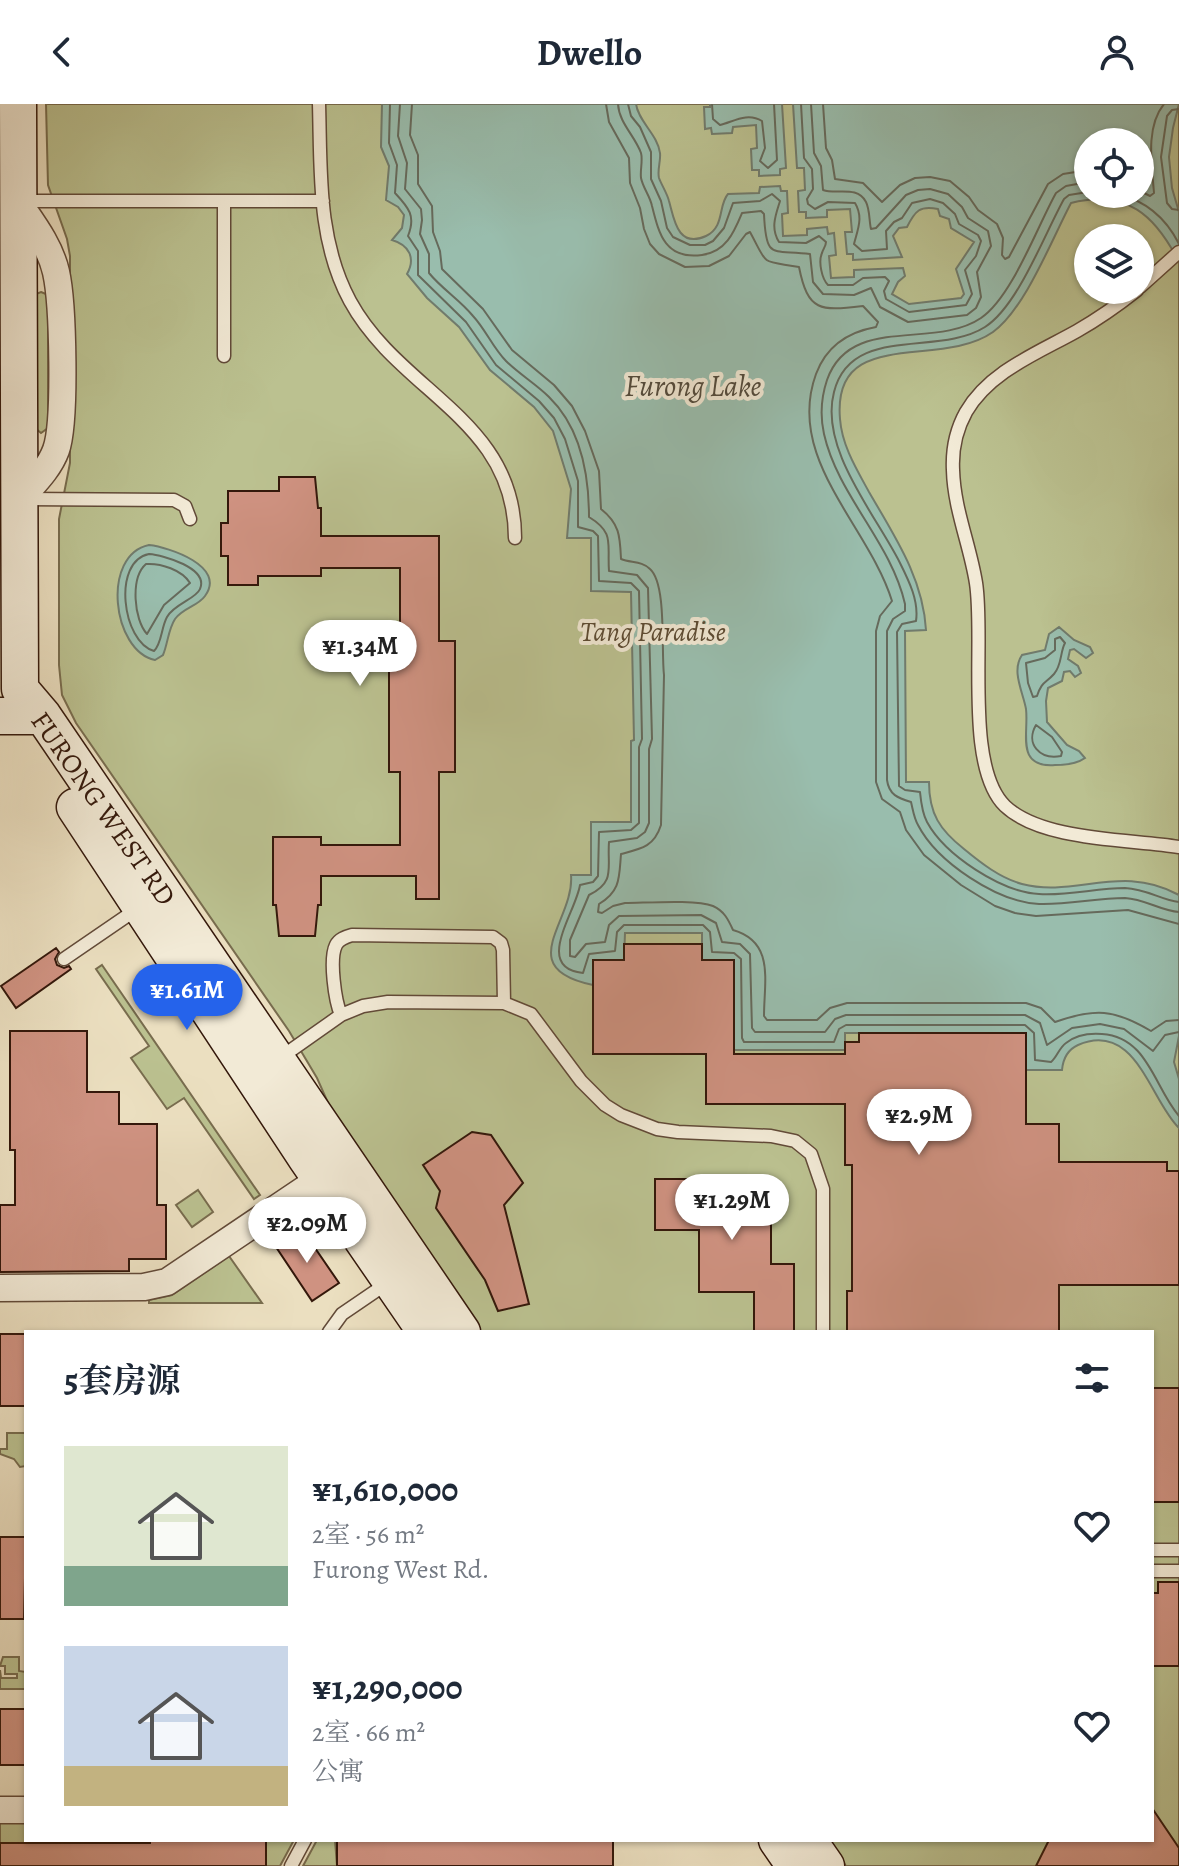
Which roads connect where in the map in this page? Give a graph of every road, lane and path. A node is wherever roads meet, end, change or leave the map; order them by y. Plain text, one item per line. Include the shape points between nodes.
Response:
1 (18, 104) edge
2 (319, 104) edge
3 (17, 201) junction
4 (224, 201) junction
5 (323, 201) junction
6 (1179, 252) edge
7 (1154, 275) edge
8 (1117, 304) edge
9 (224, 356) dead end
10 (20, 499) junction
11 (190, 519) dead end
12 (515, 538) dead end
13 (13, 704) edge
14 (1179, 847) edge
15 (141, 906) junction
16 (64, 959) dead end
17 (504, 1003) junction
18 (341, 1015) junction
19 (277, 1060) junction
20 (320, 1179) junction
21 (391, 1281) junction
22 (0, 1288) edge
23 (330, 1330) edge
24 (425, 1330) edge
25 (461, 1330) edge
26 (823, 1330) edge
27 (1154, 1550) edge
28 (1179, 1550) edge
29 (1154, 1571) edge
30 (1179, 1571) edge
31 (0, 1810) edge
32 (24, 1810) edge
33 (304, 1842) edge
34 (778, 1842) edge
35 (809, 1842) edge
36 (291, 1866) edge
37 (795, 1866) edge
38 (826, 1866) edge

1 - 3 main road, FURONG WEST RD
2 - 5 lane
3 - 4 lane
3 - 10 main road, FURONG WEST RD
4 - 5 lane
4 - 9 lane
5 - 12 lane via 332,258 350,300 390,355 489,450 509,490
6 - 7 lane
8 - 14 lane via 983,390 957,435 953,481 976,583 981,740 993,790 1012,812 1049,830
10 - 11 lane via 174,500 185,506
10 - 13 main road, FURONG WEST RD
13 - 15 main road
13 - 19 main road, FURONG WEST RD
15 - 16 lane
15 - 20 main road
17 - 18 lane via 375,1003
17 - 18 lane via 503,950 493,937 352,935 334,950 334,991
17 - 26 lane via 531,1014 581,1081 621,1115 678,1132 783,1137 811,1154 823,1189
18 - 19 lane
19 - 25 main road, FURONG WEST RD
20 - 21 main road
20 - 22 street via 167,1282 144,1287
21 - 23 lane via 342,1314
21 - 24 main road
27 - 28 lane
29 - 30 lane
31 - 32 street
33 - 36 lane
34 - 37 main road
35 - 38 main road

